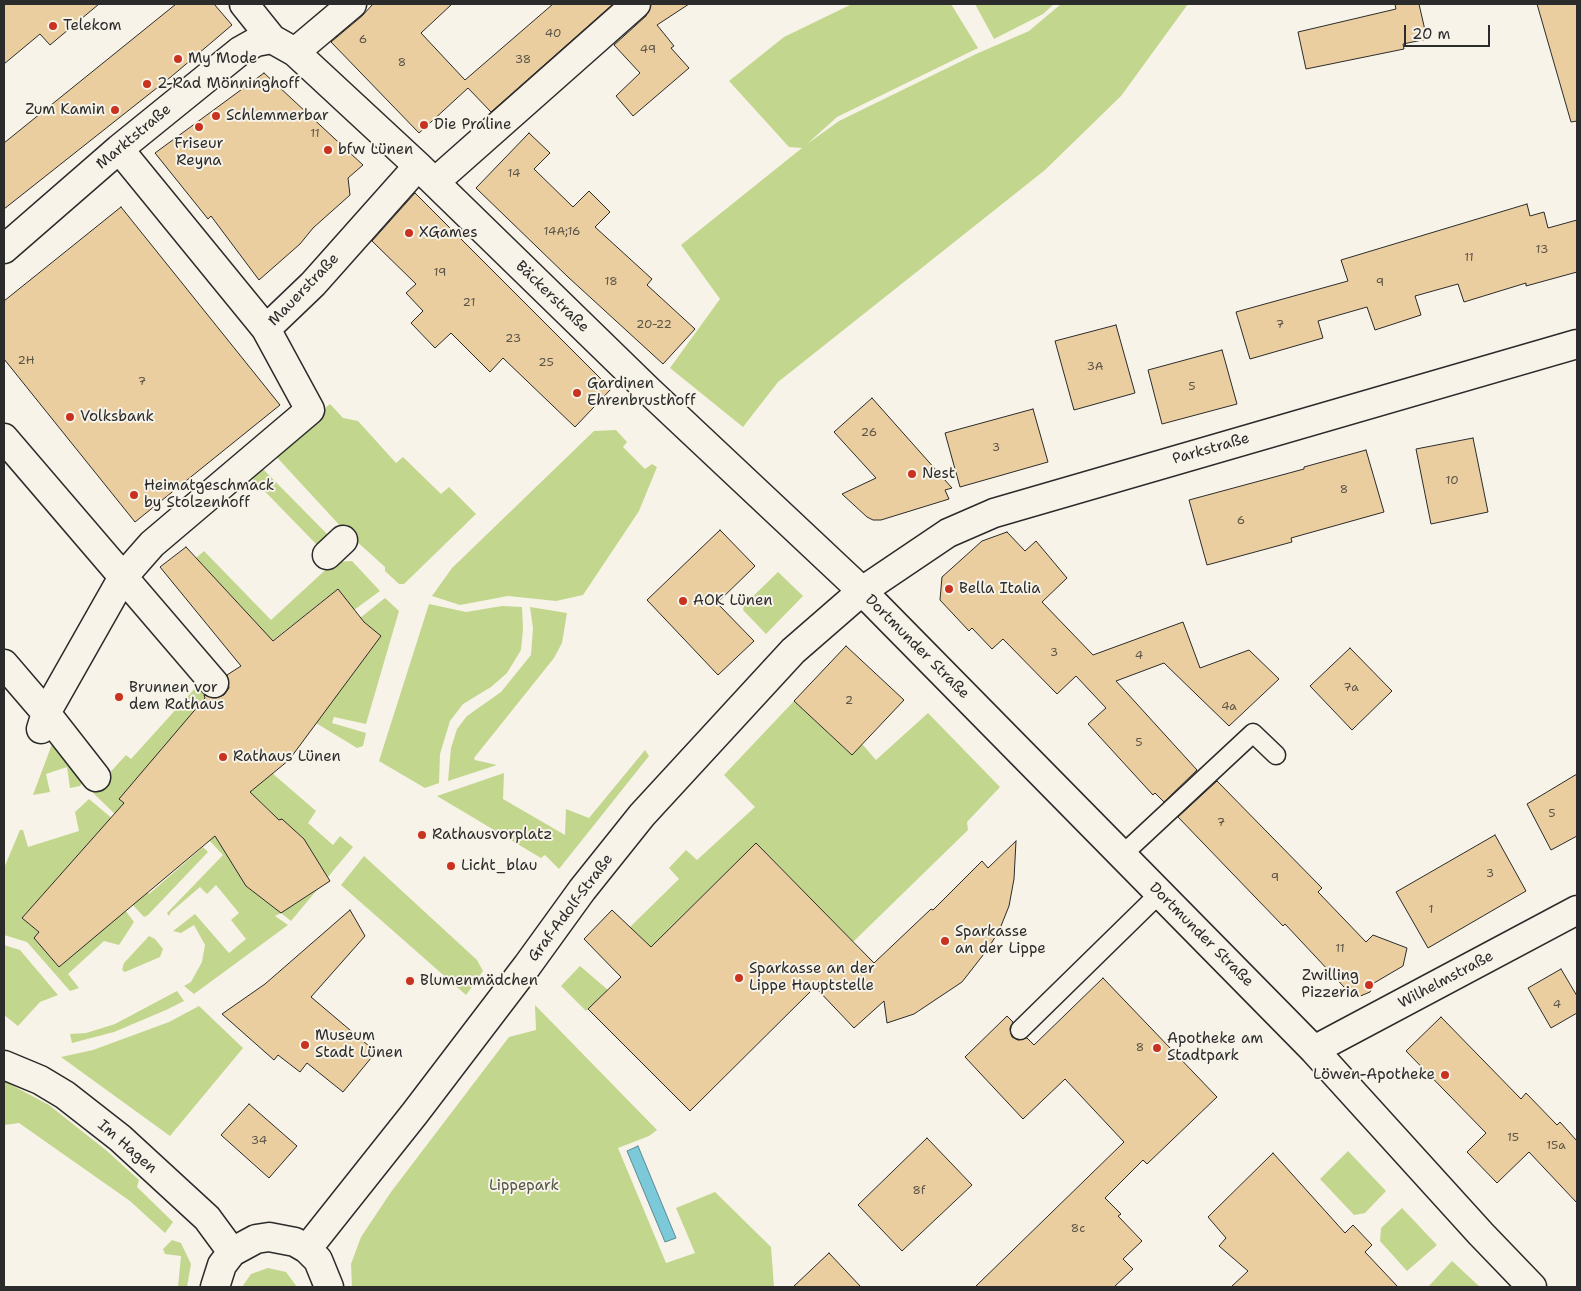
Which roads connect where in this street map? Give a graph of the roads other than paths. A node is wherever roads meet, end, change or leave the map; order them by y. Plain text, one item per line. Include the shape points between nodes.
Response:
1 (244, 4) edge
2 (352, 4) edge
3 (636, 4) edge
4 (284, 45) junction
5 (119, 149) junction
6 (426, 174) junction
7 (4, 249) edge
8 (266, 330) junction
9 (1577, 344) edge
10 (4, 438) edge
11 (123, 577) junction
12 (862, 591) junction
13 (4, 664) edge
14 (214, 683) dead end
15 (43, 723) junction
16 (1276, 755) dead end
17 (96, 776) dead end
18 (1122, 855) junction
19 (1160, 893) junction
20 (1577, 910) edge
21 (1020, 1030) dead end
22 (1314, 1050) junction
23 (4, 1065) edge
24 (307, 1249) junction
25 (232, 1252) junction
26 (215, 1287) edge
27 (329, 1287) edge
28 (1532, 1287) edge

1 - 4 street, Bäckerstraße
2 - 4 street
3 - 6 street, Mauerstraße
4 - 5 street, Marktstraße via 256,42 240,51
4 - 6 street, Bäckerstraße
5 - 7 street, Marktstraße
5 - 8 street, Mauerstraße
6 - 8 street, Mauerstraße
6 - 12 street, Bäckerstraße via 646,389
8 - 11 street via 310,410 152,544
9 - 12 street, Parkstraße via 994,513 948,533
10 - 11 street
11 - 14 street
11 - 15 street
12 - 18 street, Dortmunder Straße
12 - 24 street, Graf-Adolf-Straße via 793,651 642,815
13 - 15 street
15 - 17 street
16 - 18 lane via 1253,733
18 - 19 street, Dortmunder Straße
19 - 21 lane
19 - 22 street, Dortmunder Straße
20 - 22 street, Wilhelmstraße
22 - 28 street, Dortmunder Straße
23 - 25 street, Im Hagen via 65,1095 120,1138 206,1218
24 - 25 street via 289,1240 269,1237 250,1241
24 - 27 street via 318,1260
25 - 26 street via 222,1265

